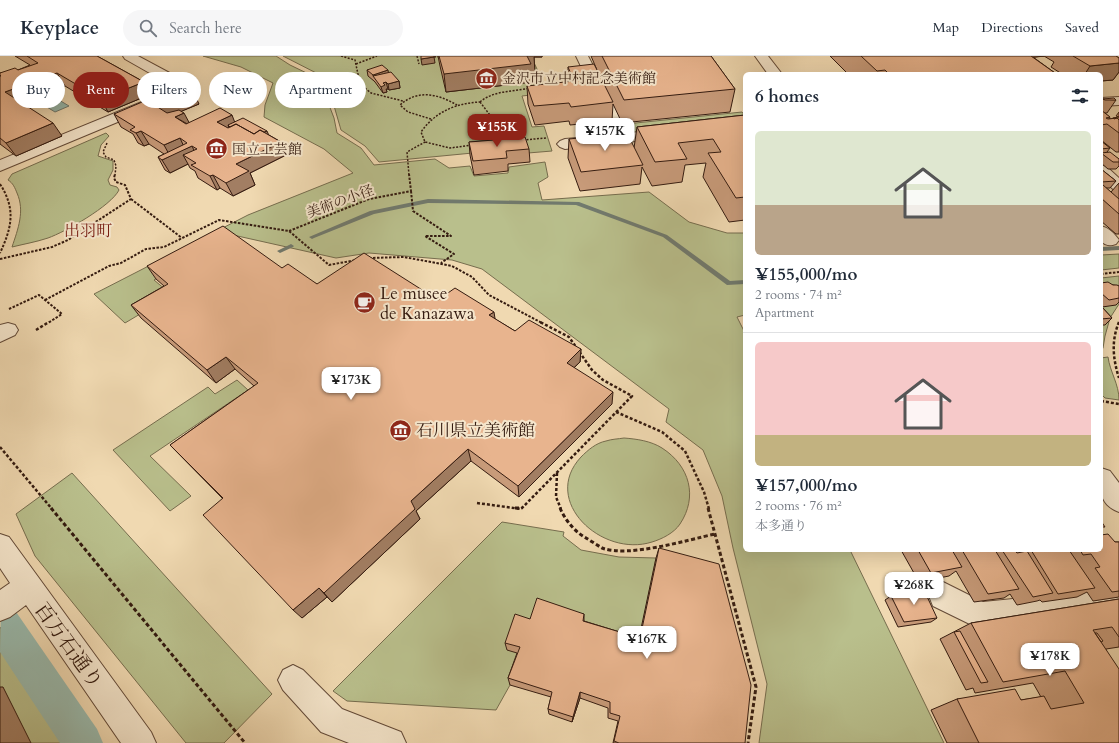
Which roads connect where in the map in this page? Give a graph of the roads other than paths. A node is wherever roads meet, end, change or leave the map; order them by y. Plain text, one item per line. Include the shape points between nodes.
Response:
1 (129, 56) edge
2 (582, 56) edge
3 (761, 56) edge
4 (773, 72) edge
5 (1119, 101) edge
6 (1103, 102) edge
7 (676, 133) edge
8 (623, 138) junction
9 (565, 144) dead end
10 (0, 166) edge
11 (1103, 172) edge
12 (1119, 186) edge
13 (1119, 192) edge
14 (1103, 193) edge
15 (1103, 481) edge
16 (1119, 501) edge
17 (0, 546) edge
18 (28, 587) junction
19 (944, 596) dead end
20 (1119, 602) edge
21 (0, 607) edge
22 (294, 680) dead end
23 (140, 743) edge
24 (390, 743) edge

1 - 10 street via 188,88
2 - 8 street
3 - 4 street
5 - 6 street
7 - 8 street
8 - 9 street
11 - 12 street
13 - 14 street
15 - 16 street
17 - 18 street, 百万石通り
18 - 21 street
18 - 23 street, 百万石通り
19 - 20 street via 982,616
22 - 24 street via 332,721

